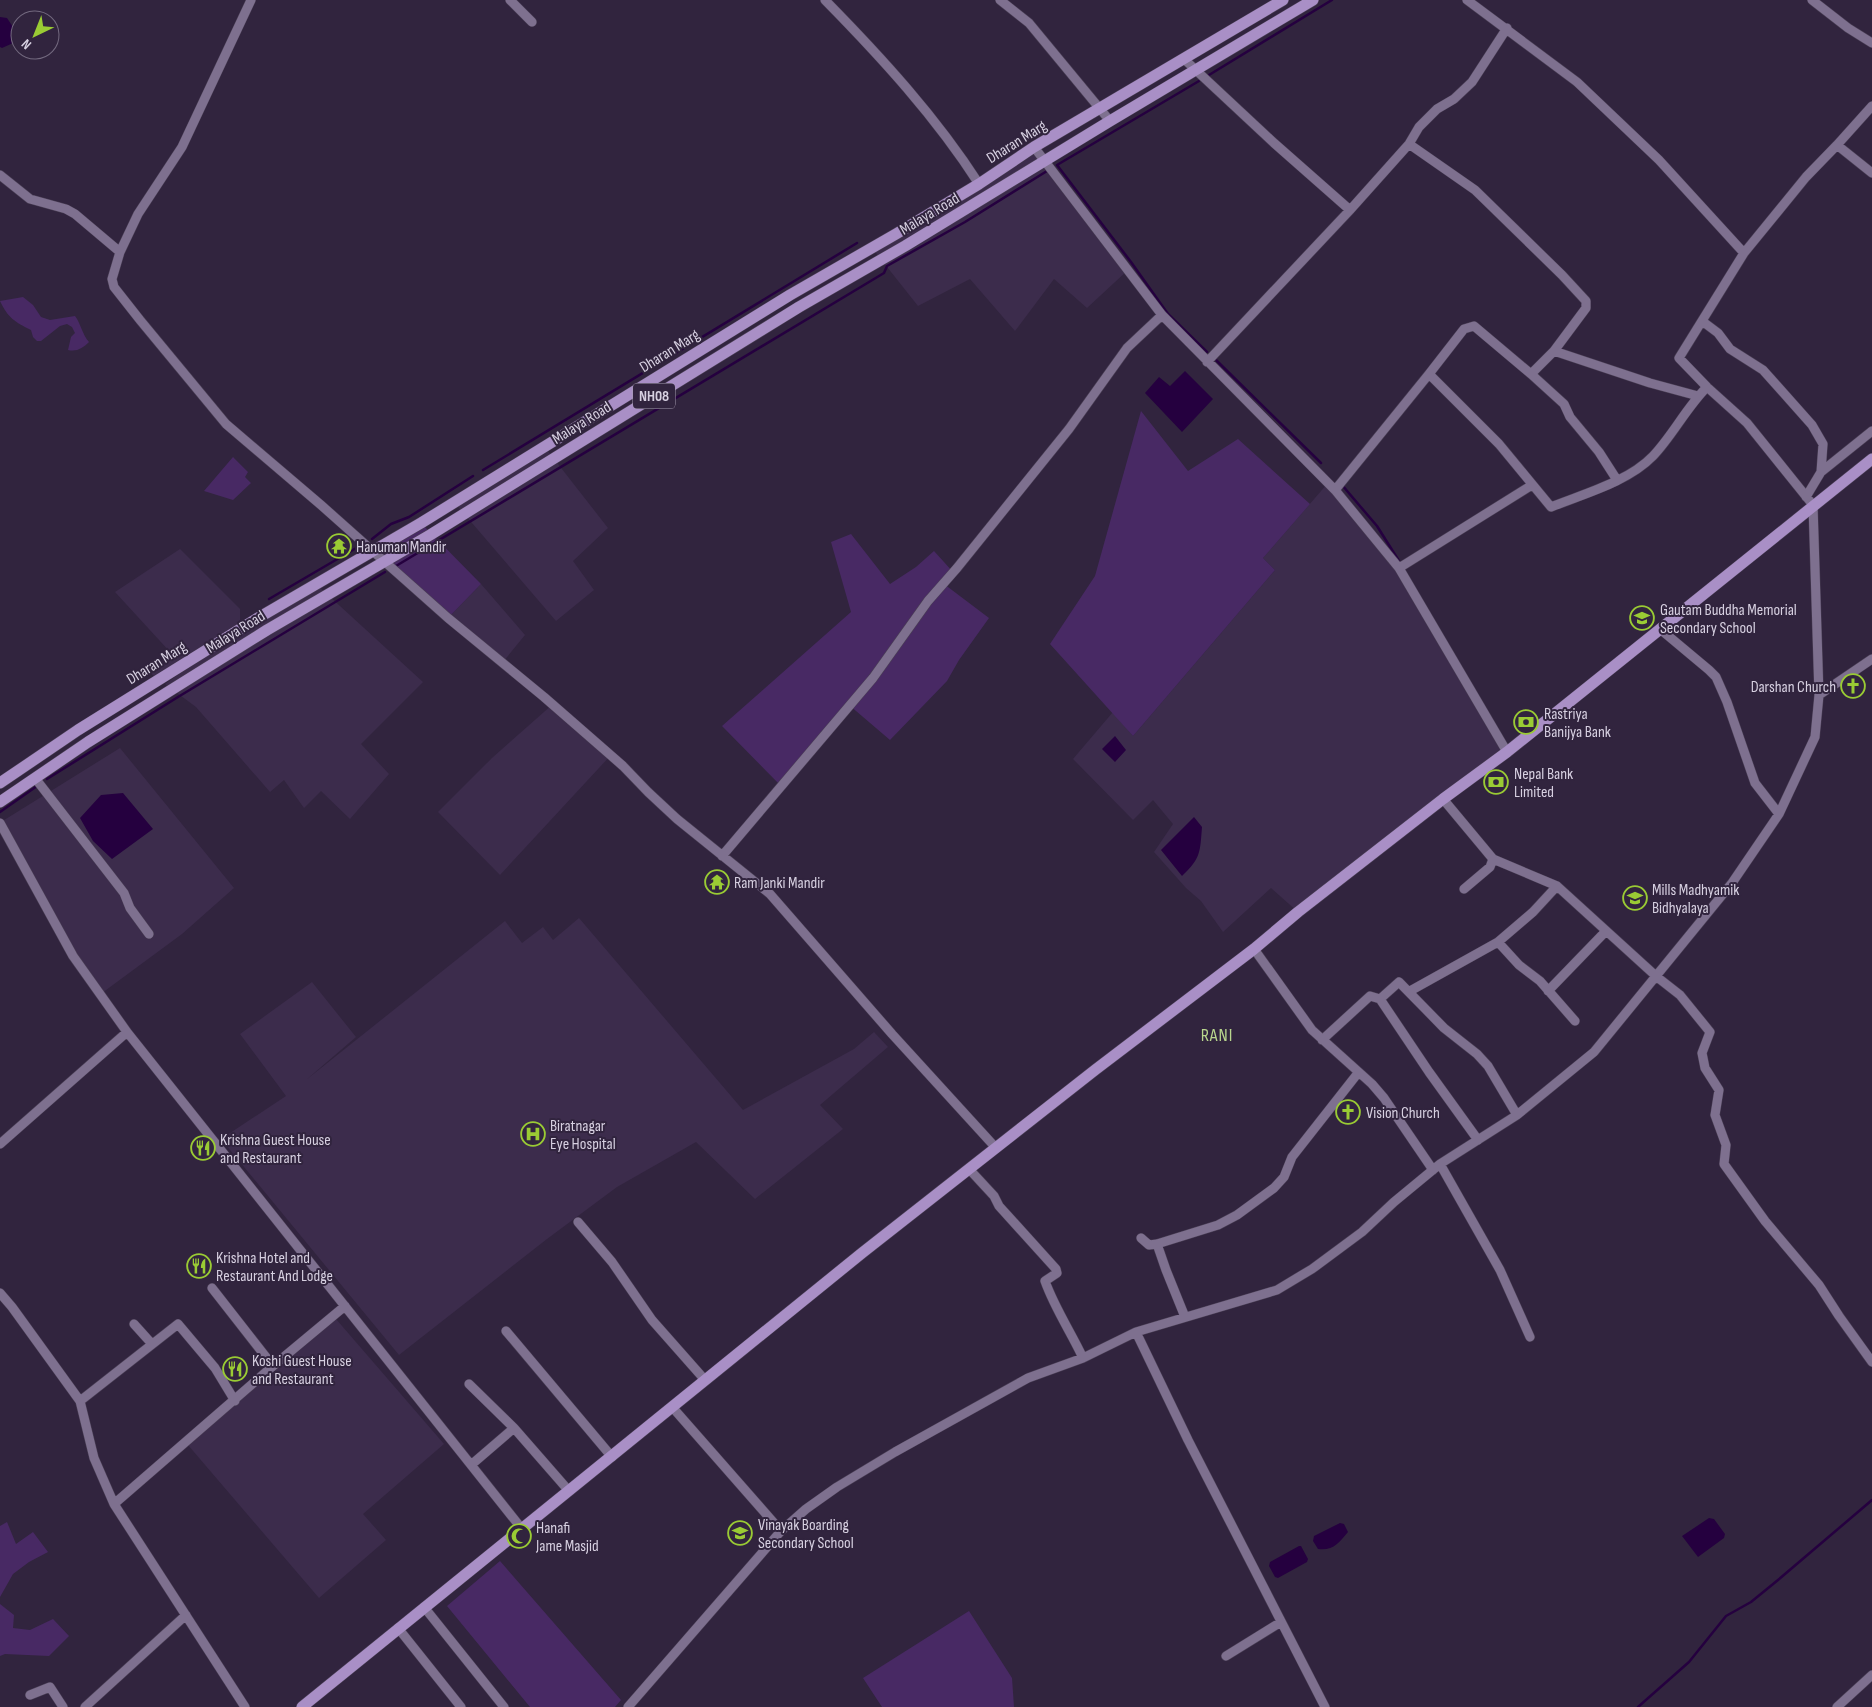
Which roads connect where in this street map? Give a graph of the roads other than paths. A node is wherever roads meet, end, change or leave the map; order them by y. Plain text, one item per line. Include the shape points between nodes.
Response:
1 (251, 0) edge
2 (510, 0) edge
3 (825, 0) edge
4 (1000, 0) edge
5 (1283, 0) edge
6 (1313, 0) edge
7 (1467, 0) edge
8 (1812, 0) edge
9 (532, 22) dead end
10 (1507, 28) junction
11 (1872, 43) edge
12 (1184, 59) junction
13 (1196, 70) junction
14 (1872, 106) edge
15 (1101, 108) junction
16 (1110, 120) junction
17 (1409, 144) junction
18 (1837, 145) junction
19 (1034, 148) junction
20 (1044, 161) junction
21 (1872, 173) edge
22 (0, 175) edge
23 (979, 184) junction
24 (1350, 210) junction
25 (120, 252) junction
26 (1744, 253) junction
27 (1162, 315) junction
28 (1702, 321) junction
29 (1554, 351) junction
30 (1207, 362) junction
31 (1429, 374) junction
32 (1532, 374) junction
33 (1707, 387) junction
34 (1698, 396) junction
35 (1872, 431) edge
36 (560, 436) junction
37 (568, 449) junction
38 (1872, 459) edge
39 (1821, 472) junction
40 (1617, 480) junction
41 (1532, 485) junction
42 (1335, 490) junction
43 (1809, 501) junction
44 (373, 551) junction
45 (384, 562) junction
46 (1399, 568) junction
47 (1660, 629) junction
48 (1872, 658) edge
49 (1819, 695) junction
50 (102, 715) junction
51 (111, 727) junction
52 (1507, 752) junction
53 (35, 778) junction
54 (0, 783) edge
55 (1443, 799) junction
56 (0, 802) edge
57 (1779, 814) junction
58 (0, 824) edge
59 (722, 856) junction
60 (1493, 859) junction
61 (1557, 886) junction
62 (1464, 889) dead end
63 (1606, 931) junction
64 (149, 934) dead end
65 (1498, 942) junction
66 (1254, 949) junction
67 (1657, 977) junction
68 (1410, 991) junction
69 (1548, 991) junction
70 (1380, 1000) junction
71 (1575, 1021) dead end
72 (127, 1032) junction
73 (1322, 1040) junction
74 (1358, 1072) junction
75 (1517, 1115) junction
76 (1478, 1140) junction
77 (0, 1144) edge
78 (996, 1148) junction
79 (1437, 1167) junction
80 (969, 1169) junction
81 (578, 1222) dead end
82 (1141, 1238) dead end
83 (1158, 1244) junction
84 (212, 1288) dead end
85 (0, 1293) edge
86 (345, 1306) junction
87 (1186, 1317) junction
88 (134, 1324) dead end
89 (506, 1331) dead end
90 (1136, 1332) junction
91 (1530, 1337) dead end
92 (152, 1344) junction
93 (1083, 1358) junction
94 (1872, 1362) edge
95 (273, 1366) junction
96 (705, 1380) junction
97 (469, 1384) dead end
98 (80, 1401) junction
99 (235, 1401) junction
100 (673, 1408) junction
101 (514, 1428) junction
102 (612, 1457) junction
103 (471, 1465) junction
104 (569, 1491) junction
105 (114, 1504) junction
106 (522, 1529) junction
107 (781, 1531) junction
108 (424, 1607) junction
109 (186, 1615) junction
110 (1281, 1622) junction
111 (398, 1628) junction
112 (1226, 1656) dead end
113 (1872, 1675) edge
114 (30, 1694) dead end
115 (63, 1707) edge
116 (85, 1707) edge
117 (245, 1707) edge
118 (302, 1707) edge
119 (461, 1707) edge
120 (504, 1707) edge
121 (628, 1707) edge
122 (1325, 1707) edge
123 (1837, 1707) edge

1 - 25 street via 182,147 138,214
2 - 9 street
3 - 23 street via 902,83
4 - 15 street via 1029,23
5 - 12 main road, Dharan Marg / NH08
6 - 13 main road, Malaya Road / NH08
7 - 10 street
8 - 11 street
10 - 17 street via 1472,82 1437,109 1419,127
10 - 26 street via 1577,82 1628,129
12 - 13 street
12 - 15 main road, Dharan Marg / NH08
13 - 16 main road, Malaya Road / NH08
13 - 24 street
14 - 18 street
15 - 16 street
15 - 19 main road, Dharan Marg / NH08
16 - 20 main road, Malaya Road / NH08
17 - 24 street
17 - 29 street via 1475,190 1586,301 1586,308
18 - 21 street
18 - 26 street via 1806,177
19 - 20 street
19 - 23 main road, Dharan Marg / NH08
20 - 27 street
20 - 37 main road, Malaya Road / NH08
22 - 25 street via 30,199 74,214
23 - 36 main road, Dharan Marg / NH08
24 - 30 street
25 - 44 street via 112,279 114,287 226,424
26 - 28 street
27 - 30 street
27 - 59 street via 1127,348 1069,429 928,601 873,678
28 - 33 street via 1679,358
28 - 39 street via 1718,333 1730,349 1763,370 1812,425 1823,444
29 - 32 street
29 - 34 street
30 - 42 street
31 - 32 street via 1464,329 1474,326
31 - 41 street via 1499,444
31 - 42 street
32 - 40 street via 1564,404 1570,417
33 - 34 street
33 - 43 street via 1747,423
34 - 40 street via 1652,458
35 - 39 street
36 - 37 main road
36 - 44 main road, Dharan Marg / NH08
37 - 45 main road, Malaya Road / NH08
38 - 43 main road
39 - 43 street
40 - 41 street via 1551,507
41 - 46 street
42 - 46 street
43 - 47 main road
43 - 49 street
44 - 45 street
44 - 50 main road, Dharan Marg / NH08
45 - 51 main road, Malaya Road / NH08
45 - 59 street via 544,697
46 - 52 street
47 - 52 main road
47 - 57 street via 1716,678 1755,783
48 - 49 street
49 - 57 street via 1814,737
50 - 51 main road
50 - 54 main road, Dharan Marg / NH08
51 - 53 main road, Malaya Road / NH08
52 - 55 main road
53 - 56 main road, Malaya Road / NH08
53 - 64 street via 124,893 130,908
55 - 60 street
55 - 66 main road
57 - 67 street via 1732,883
58 - 72 street via 73,956
59 - 78 street via 770,894
60 - 61 street
60 - 62 street via 1490,867
61 - 63 street
61 - 65 street
63 - 67 street
63 - 69 street
65 - 68 street
65 - 69 street
66 - 73 street
66 - 78 main road
67 - 75 street via 1594,1052
67 - 94 street via 1680,994 1710,1032 1702,1053 1706,1068 1719,1090 1715,1115 1726,1145 1724,1164 1765,1221 1819,1285
68 - 70 street via 1400,982
68 - 75 street via 1444,1028 1488,1066
69 - 71 street
70 - 73 street via 1370,996
70 - 76 street
72 - 77 street
72 - 86 street
73 - 74 street
74 - 79 street via 1384,1098
74 - 83 street via 1292,1157 1284,1177 1274,1188 1218,1225
75 - 76 street
76 - 79 street
78 - 80 main road
79 - 87 street via 1362,1232 1277,1290
79 - 91 street via 1500,1270
80 - 93 street via 1056,1269 1057,1273 1046,1281 1052,1302
80 - 96 main road
81 - 96 street via 612,1262 652,1320
82 - 83 street via 1149,1245
83 - 87 street
84 - 95 street
85 - 98 street
86 - 95 street
86 - 103 street
87 - 90 street
88 - 92 street
89 - 102 street
90 - 93 street
90 - 110 street
92 - 98 street
92 - 99 street via 178,1324 215,1368
93 - 107 street via 1028,1378 895,1452 836,1488
95 - 99 street
96 - 100 main road
97 - 101 street
98 - 105 street via 94,1458
99 - 105 street
100 - 102 main road
100 - 107 street
101 - 103 street
101 - 104 street
102 - 104 main road
103 - 106 street
104 - 106 main road
105 - 109 street
106 - 108 main road
107 - 121 street
108 - 111 main road
108 - 120 street
109 - 116 street
109 - 117 street
110 - 112 street
110 - 122 street
111 - 118 main road
111 - 119 street
113 - 123 street
114 - 115 street via 50,1687

